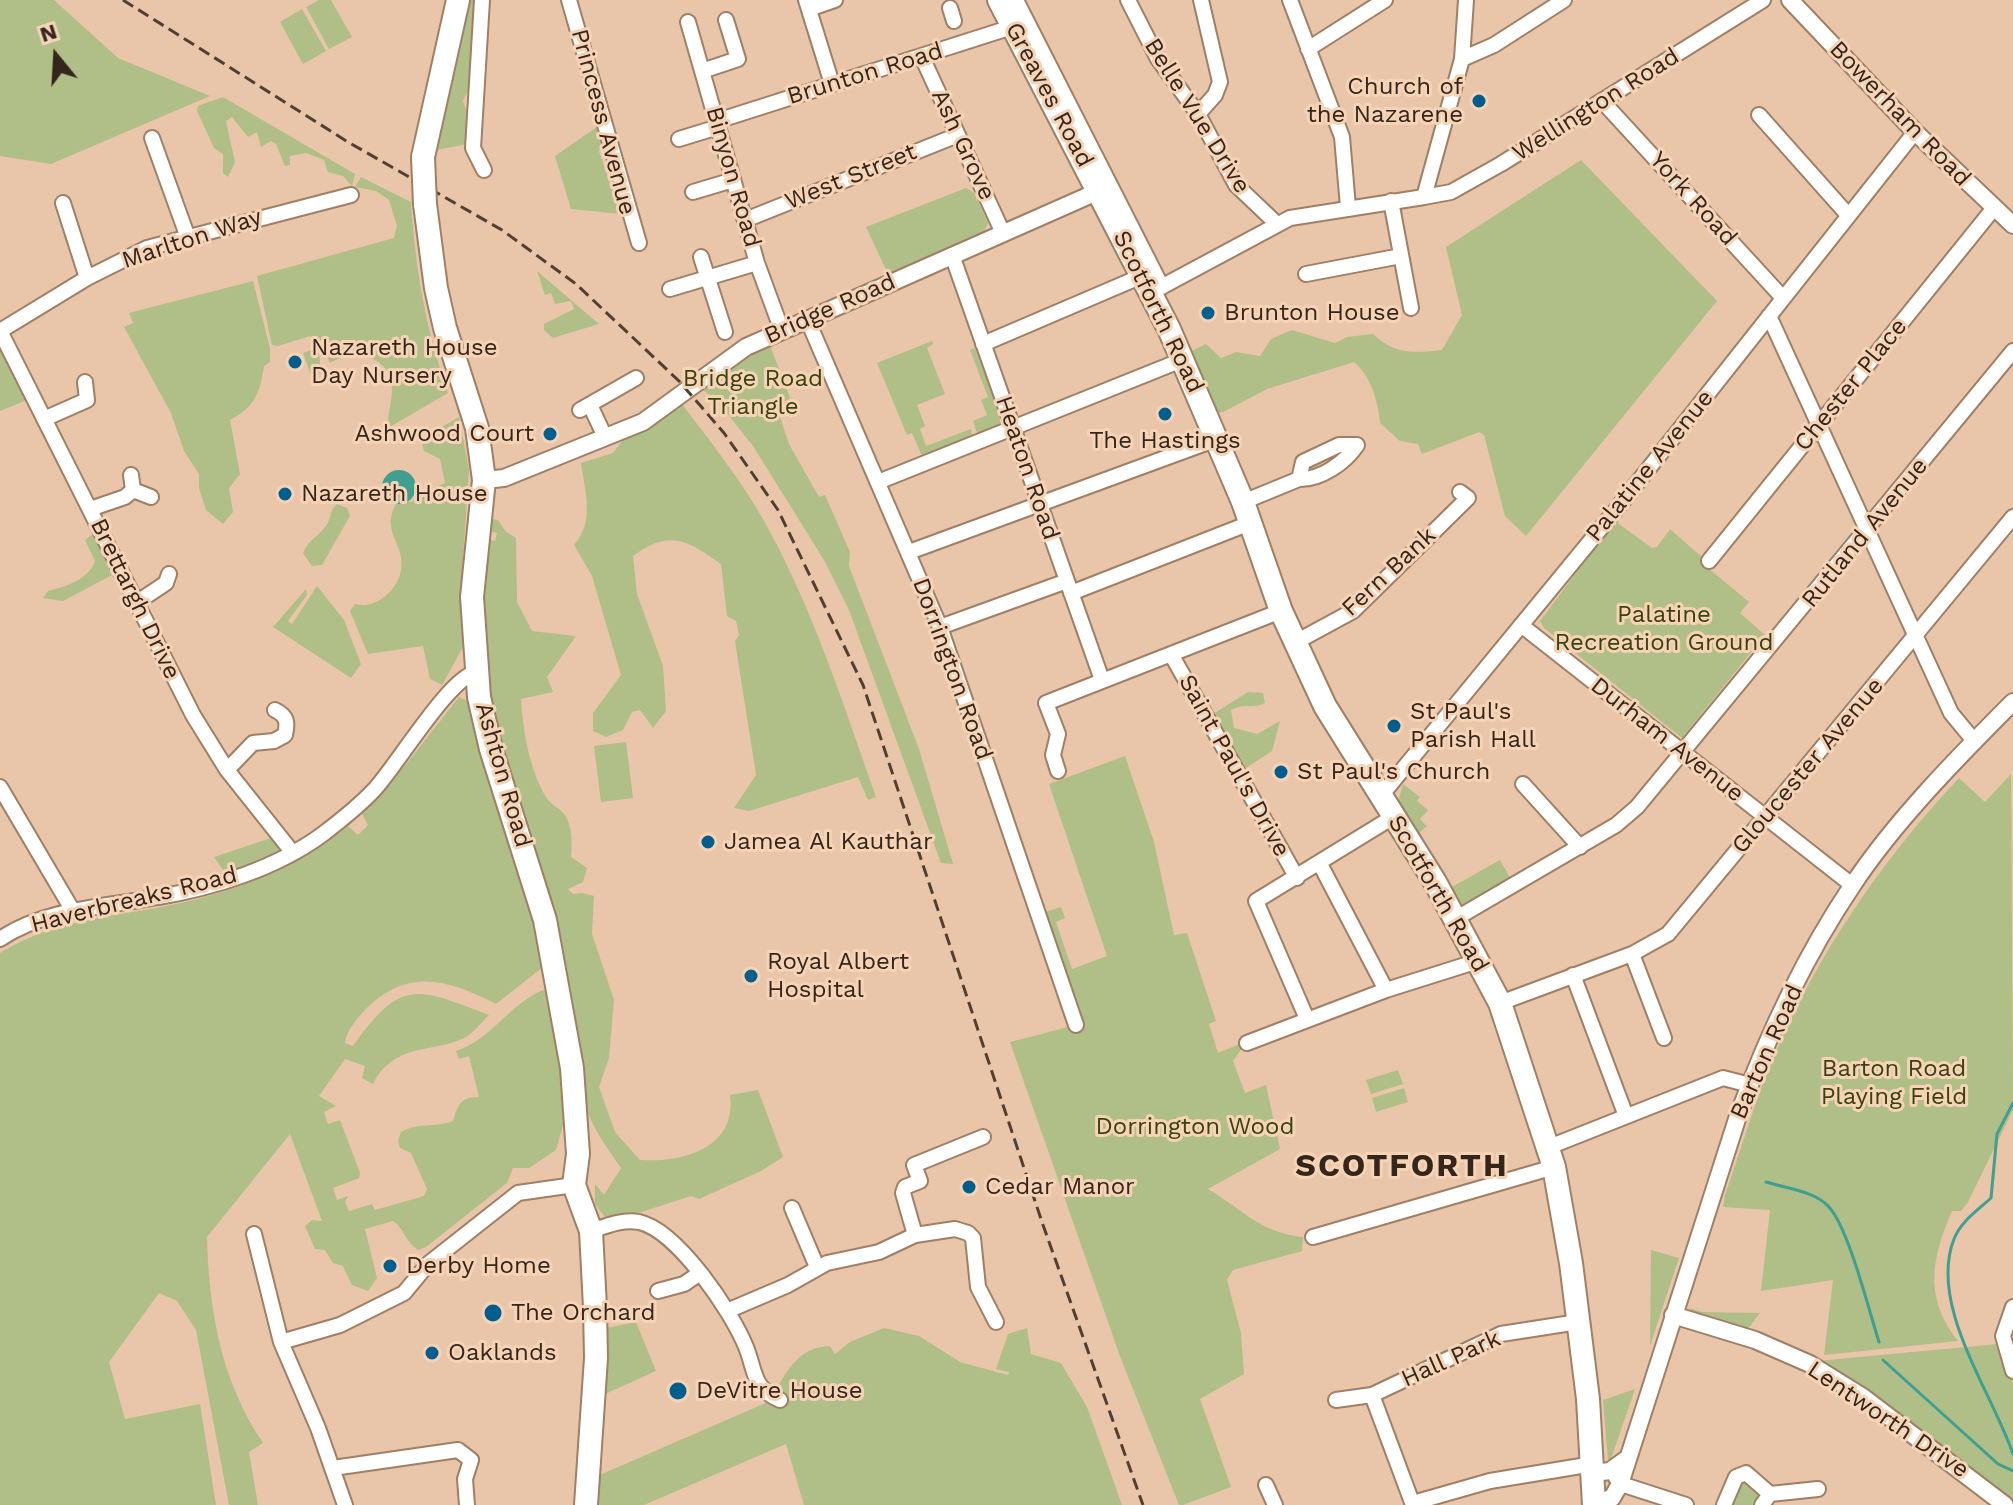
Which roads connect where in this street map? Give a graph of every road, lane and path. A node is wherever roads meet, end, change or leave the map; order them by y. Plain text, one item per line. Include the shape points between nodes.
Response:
1 (458, 0) edge
2 (482, 0) edge
3 (569, 0) edge
4 (835, 0) edge
5 (999, 0) edge
6 (1016, 0) edge
7 (1128, 0) edge
8 (1201, 0) edge
9 (1290, 0) edge
10 (1385, 0) edge
11 (1466, 0) edge
12 (1564, 0) edge
13 (1763, 0) edge
14 (1790, 0) edge
15 (807, 4) edge
16 (726, 20) dead end
17 (688, 22) dead end
18 (1012, 27) junction
19 (1308, 49) junction
20 (922, 57) junction
21 (1462, 59) junction
22 (702, 71) junction
23 (832, 84) junction
24 (1603, 102) junction
25 (1198, 114) junction
26 (1759, 115) dead end
27 (717, 124) junction
28 (1915, 132) junction
29 (958, 135) junction
30 (152, 138) dead end
31 (679, 139) dead end
32 (484, 170) dead end
33 (733, 180) junction
34 (1099, 191) junction
35 (348, 192) dead end
36 (693, 192) dead end
37 (1424, 197) junction
38 (1391, 201) junction
39 (63, 203) dead end
40 (1348, 207) junction
41 (1994, 208) junction
42 (1848, 215) junction
43 (745, 220) junction
44 (1276, 223) junction
45 (2013, 225) edge
46 (1003, 233) junction
47 (187, 235) junction
48 (639, 243) dead end
49 (952, 255) junction
50 (1401, 256) junction
51 (701, 257) dead end
52 (757, 263) junction
53 (1306, 274) dead end
54 (87, 278) junction
55 (708, 279) junction
56 (1151, 285) junction
57 (670, 289) dead end
58 (1783, 298) junction
59 (1411, 308) dead end
60 (1769, 316) junction
61 (808, 321) junction
62 (0, 331) edge
63 (782, 331) junction
64 (725, 332) dead end
65 (983, 344) junction
66 (2013, 351) edge
67 (1182, 360) junction
68 (636, 378) dead end
69 (85, 382) dead end
70 (44, 419) junction
71 (1819, 425) junction
72 (1013, 429) junction
73 (605, 437) junction
74 (1217, 439) junction
75 (131, 475) dead end
76 (1299, 479) dead end
77 (484, 480) junction
78 (878, 482) junction
79 (133, 490) junction
80 (1460, 492) dead end
81 (151, 497) dead end
82 (1040, 506) junction
83 (90, 509) junction
84 (1246, 513) junction
85 (2013, 517) edge
86 (1867, 531) junction
87 (909, 552) junction
88 (1709, 561) dead end
89 (170, 582) dead end
90 (1069, 587) junction
91 (136, 603) junction
92 (1281, 611) junction
93 (1521, 625) junction
94 (940, 627) junction
95 (1916, 637) junction
96 (1294, 643) junction
97 (1171, 654) junction
98 (477, 672) junction
99 (1102, 680) junction
100 (2013, 702) edge
101 (275, 710) dead end
102 (1975, 742) junction
103 (1684, 753) junction
104 (227, 770) junction
105 (1058, 771) dead end
106 (1523, 784) dead end
107 (0, 787) edge
108 (1380, 797) junction
109 (1393, 817) junction
110 (1765, 817) junction
111 (1580, 847) junction
112 (293, 853) junction
113 (1320, 864) junction
114 (1297, 878) junction
115 (1852, 885) junction
116 (73, 911) junction
117 (1455, 919) junction
118 (0, 939) edge
119 (1632, 954) junction
120 (1478, 961) junction
121 (1573, 975) junction
122 (1386, 990) junction
123 (1500, 1003) junction
124 (1307, 1019) junction
125 (1076, 1025) dead end
126 (1664, 1038) dead end
127 (1247, 1043) dead end
128 (1750, 1085) junction
129 (1626, 1116) junction
130 (983, 1137) dead end
131 (1552, 1157) junction
132 (574, 1185) junction
133 (792, 1208) dead end
134 (591, 1231) junction
135 (254, 1234) dead end
136 (915, 1235) junction
137 (1313, 1237) dead end
138 (817, 1267) junction
139 (700, 1273) junction
140 (658, 1291) dead end
141 (2013, 1307) edge
142 (727, 1311) junction
143 (1673, 1315) junction
144 (996, 1322) dead end
145 (1578, 1322) junction
146 (281, 1342) junction
147 (2013, 1371) edge
148 (1372, 1395) junction
149 (780, 1400) dead end
150 (1336, 1400) dead end
151 (333, 1468) junction
152 (1604, 1473) junction
153 (1266, 1485) dead end
154 (1818, 1489) dead end
155 (1766, 1499) edge
156 (1413, 1504) edge
157 (1594, 1504) edge
158 (345, 1505) edge
159 (467, 1505) edge
160 (586, 1505) edge
161 (1275, 1505) edge
162 (1686, 1505) edge
163 (1724, 1505) edge
164 (2005, 1505) edge

1 - 77 main road, Ashton Road, bridge via 423,157 425,204 442,315 477,428
2 - 32 street via 473,148
3 - 48 street, Princess Avenue
4 - 15 street
5 - 18 main road, Greaves Road
6 - 56 street
7 - 25 street, Belle Vue Drive via 1158,59
8 - 25 street via 1220,82
9 - 19 street
10 - 19 street
11 - 21 street
12 - 21 street
13 - 24 street, Wellington Road
14 - 28 street, Bowerham Road
15 - 23 street
16 - 22 street via 738,59
17 - 22 street, Binyon Road
18 - 20 street, Brunton Road via 956,26
18 - 34 main road, Greaves Road
19 - 40 street via 1342,137
20 - 23 street, Brunton Road
20 - 29 street, Ash Grove
21 - 37 street
22 - 27 street, Binyon Road
23 - 27 street, Brunton Road
24 - 37 street, Wellington Road via 1451,192
24 - 58 street, York Road
25 - 44 street, Belle Vue Drive via 1236,185
26 - 42 street
27 - 31 street, Brunton Road
27 - 33 street, Binyon Road
28 - 41 street, Bowerham Road
28 - 42 street, Palatine Avenue
29 - 43 street, West Street
29 - 46 street, Ash Grove
30 - 47 street via 168,161
33 - 36 street
33 - 43 street, Binyon Road
34 - 46 street, Bridge Road
34 - 56 main road, Scotforth Road
35 - 47 street, Marlton Way
37 - 38 street, Wellington Road
38 - 40 street, Wellington Road
38 - 50 street
39 - 54 street
40 - 44 street, Wellington Road
41 - 45 street, Bowerham Road
41 - 71 street, Chester Place
42 - 58 street, Palatine Avenue
43 - 52 street, Binyon Road
44 - 56 street, Wellington Road
46 - 49 street, Bridge Road
47 - 54 street, Marlton Way
49 - 61 street, Bridge Road
49 - 65 street, Heaton Road
50 - 53 street
50 - 59 street
51 - 55 street
52 - 55 street
52 - 63 street, Binyon Road
54 - 62 street, Marlton Way
55 - 57 street
55 - 64 street
56 - 65 street, Wellington Road
56 - 67 main road, Scotforth Road
58 - 60 street, Palatine Avenue
60 - 71 street
60 - 93 street, Palatine Avenue
61 - 63 street, Bridge Road
61 - 78 street, Dorrington Road
62 - 70 street, Brettargh Drive
63 - 73 street, Bridge Road via 746,347 643,422
65 - 72 street, Heaton Road
66 - 86 street, Rutland Avenue
67 - 72 street
67 - 74 main road, Scotforth Road
68 - 73 street via 585,407
69 - 70 street via 87,400
70 - 83 street, Brettargh Drive
71 - 86 street
71 - 88 street, Chester Place
72 - 78 street
72 - 82 street, Heaton Road
73 - 77 street, Bridge Road via 504,478
74 - 82 street
74 - 84 main road, Scotforth Road
75 - 79 street
76 - 84 street
77 - 98 main road, Ashton Road via 472,597
78 - 87 street, Dorrington Road
79 - 81 street
79 - 83 street
80 - 96 street, Fern Bank via 1468,498 1353,611
82 - 87 street
82 - 90 street, Heaton Road
83 - 91 street, Brettargh Drive
84 - 90 street
84 - 92 main road, Scotforth Road
85 - 95 street, Gloucester Avenue
86 - 95 street
86 - 103 street, Rutland Avenue
87 - 94 street, Dorrington Road
89 - 91 street
90 - 94 street
90 - 99 street, Heaton Road
91 - 104 street, Brettargh Drive
92 - 96 main road, Scotforth Road
92 - 97 street
93 - 103 street, Durham Avenue
93 - 108 street, Palatine Avenue
94 - 125 street, Dorrington Road
95 - 102 street via 1951,713
95 - 110 street, Gloucester Avenue
96 - 108 main road, Scotforth Road via 1334,725
97 - 99 street
97 - 114 street, Saint Paul's Drive
98 - 112 street, Haverbreaks Road via 454,687 373,791
98 - 132 main road, Ashton Road via 491,749 537,889 558,978 577,1127
99 - 105 street via 1041,705 1058,734 1053,755
100 - 102 street, Barton Road
101 - 104 street via 288,724 285,735 253,743
102 - 115 street, Barton Road
103 - 110 street, Durham Avenue
103 - 111 street, Rutland Avenue via 1637,807
104 - 112 street, Brettargh Drive
106 - 111 street
107 - 116 street
108 - 109 main road, Scotforth Road
109 - 113 street
109 - 117 main road, Scotforth Road
110 - 115 street, Durham Avenue
110 - 119 street, Gloucester Avenue via 1676,926
111 - 117 street, Rutland Avenue
112 - 116 street, Haverbreaks Road via 161,897
113 - 114 street
113 - 122 street
114 - 124 street via 1256,901
115 - 128 street, Barton Road
116 - 118 street, Haverbreaks Road
117 - 120 main road, Scotforth Road
119 - 121 street, Gloucester Avenue
119 - 126 street
120 - 122 street
120 - 123 main road, Scotforth Road
121 - 123 street, Gloucester Avenue
121 - 129 street
122 - 124 street
123 - 131 main road, Scotforth Road
124 - 127 street
128 - 129 street via 1723,1078
128 - 143 street, Barton Road
129 - 131 street
130 - 136 street via 914,1165 920,1181 903,1193
131 - 137 street
131 - 145 main road, Scotforth Road
132 - 134 main road, Ashton Road
132 - 146 street via 518,1193 428,1264 404,1293 340,1325
133 - 138 street
134 - 139 street via 627,1221 652,1226
134 - 160 main road, Ashton Road via 596,1358
135 - 146 street
136 - 138 street via 879,1252
136 - 144 street via 955,1229 973,1238 978,1287
138 - 142 street
139 - 140 street
139 - 142 street
141 - 147 street via 2003,1336
142 - 149 street via 745,1345 753,1378 766,1394
143 - 152 street, Barton Road via 1625,1460
143 - 164 street, Lentworth Drive via 1755,1340 1810,1364 1863,1397
145 - 148 street, Hall Park via 1501,1334
145 - 152 main road, Scotforth Road
146 - 151 street
148 - 150 street, Hall Park
148 - 156 street, Hall Park
151 - 158 street
151 - 159 street via 458,1450 471,1460 465,1479
152 - 156 street, Hall Park via 1490,1481
152 - 157 main road, Scotforth Road
152 - 162 street
153 - 161 street
154 - 155 street
155 - 163 street via 1755,1478 1740,1474

